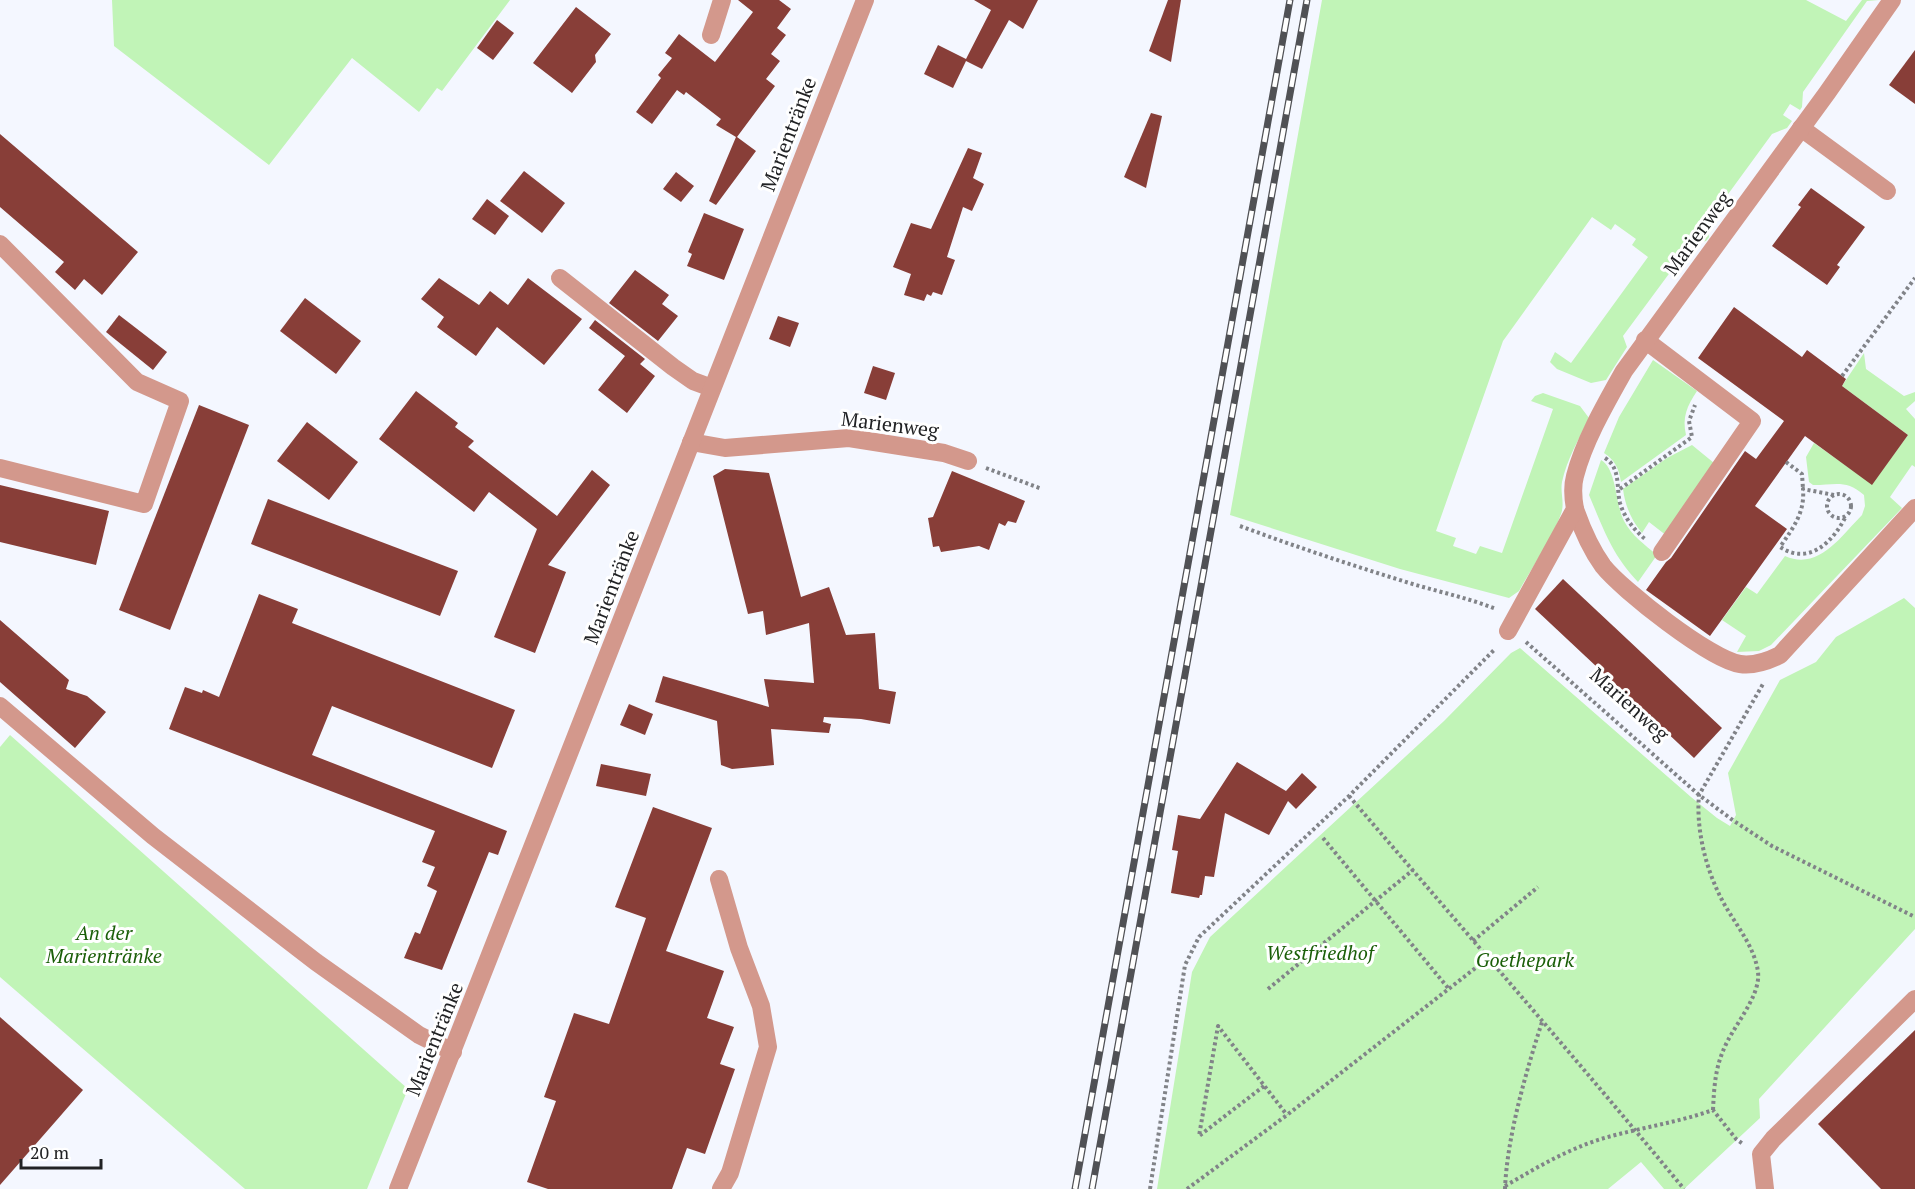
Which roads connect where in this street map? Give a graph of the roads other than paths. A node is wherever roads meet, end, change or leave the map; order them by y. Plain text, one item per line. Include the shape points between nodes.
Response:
1 (722, 0) edge
2 (865, 0) edge
3 (1892, 0) edge
4 (711, 35) dead end
5 (1801, 128) junction
6 (1887, 191) dead end
7 (0, 244) edge
8 (560, 278) dead end
9 (1645, 340) junction
10 (712, 388) junction
11 (691, 442) junction
12 (968, 461) road end
13 (0, 468) edge
14 (1915, 508) edge
15 (1575, 509) junction
16 (1662, 552) road end
17 (1511, 624) road end
18 (0, 706) edge
19 (719, 879) dead end
20 (1915, 999) edge
21 (453, 1052) junction
22 (398, 1189) edge
23 (720, 1189) edge
24 (1765, 1189) edge

1 - 4 street
2 - 10 street, Marientränke
3 - 5 street, Marienweg
5 - 6 street
5 - 9 street, Marienweg
7 - 13 street via 137,381 180,401 144,504
8 - 10 street via 673,367
9 - 15 street, Marienweg via 1606,403 1585,450 1572,493
9 - 16 street via 1752,421
10 - 11 street, Marientränke
11 - 12 street, Marienweg via 725,448 849,438 944,453
11 - 21 street, Marientränke
14 - 15 street, Marienweg via 1780,655 1741,664 1710,652 1640,601 1591,549
15 - 17 street
18 - 21 street via 153,836 316,962 419,1035
19 - 23 street via 760,1006 768,1047 730,1173
20 - 24 street via 1773,1139 1761,1155
21 - 22 street, Marientränke

